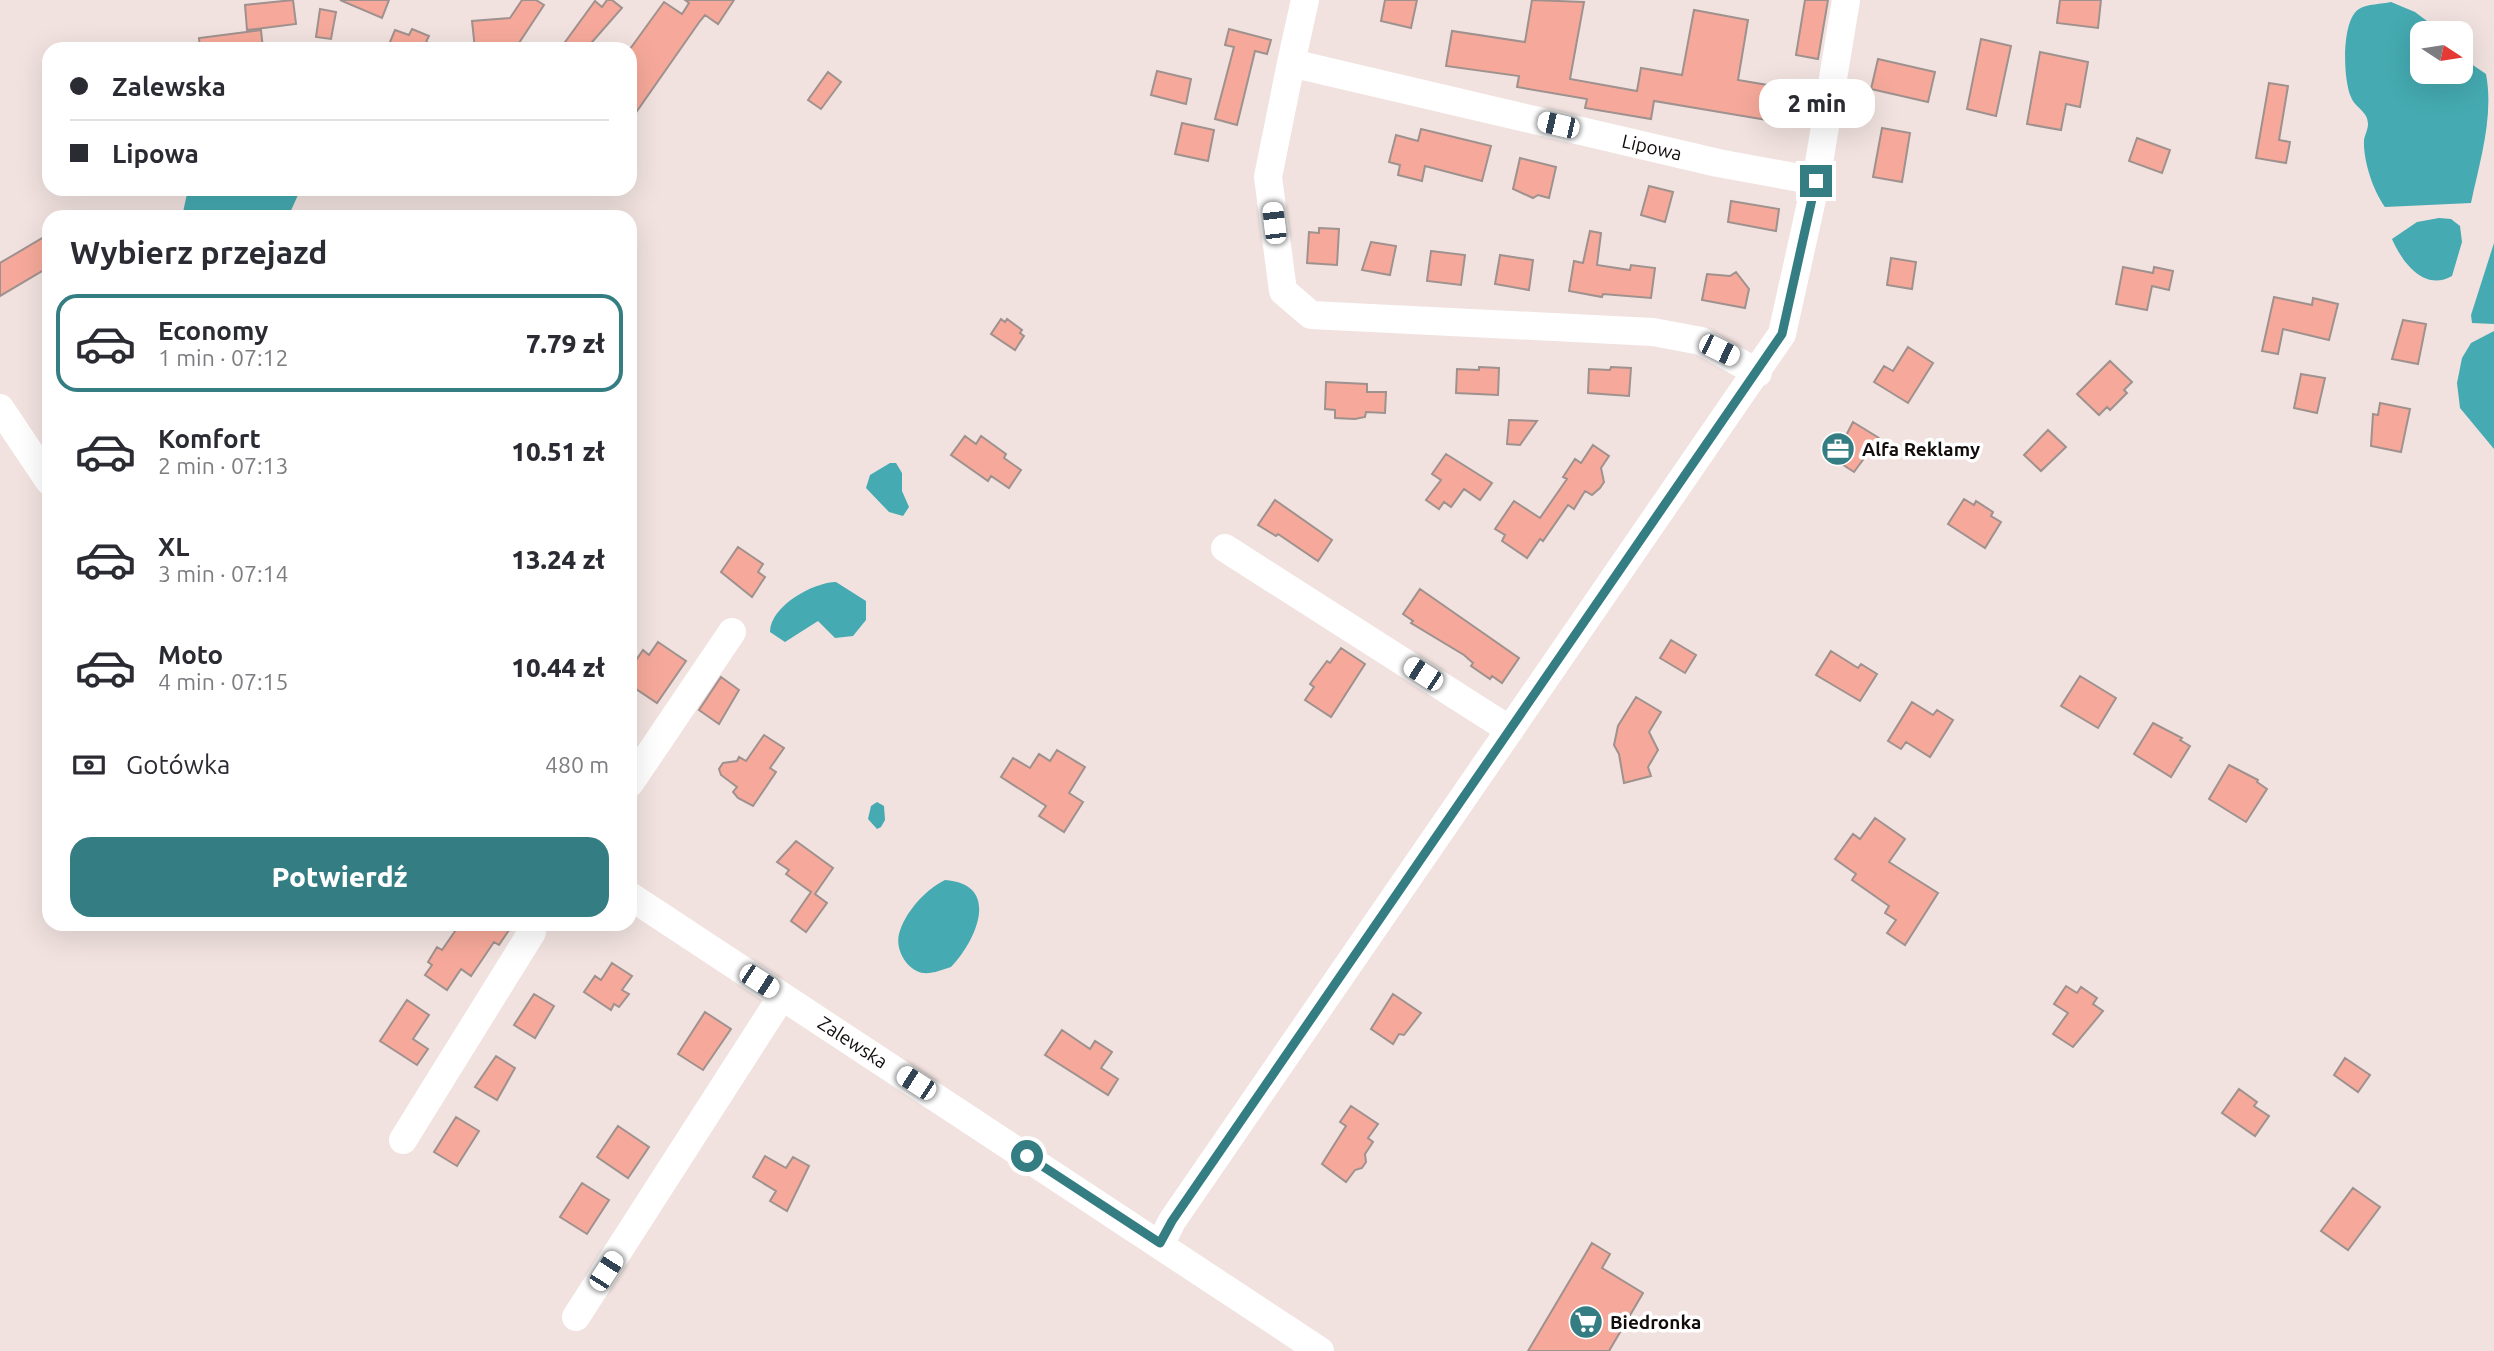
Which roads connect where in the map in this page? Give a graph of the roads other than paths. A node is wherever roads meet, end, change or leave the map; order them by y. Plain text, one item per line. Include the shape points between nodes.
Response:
1 (1305, 0) edge
2 (1846, 0) edge
3 (1291, 63) junction
4 (1816, 181) junction
5 (1758, 373) junction
6 (0, 408) edge
7 (42, 471) edge
8 (1225, 548) dead end
9 (732, 632) dead end
10 (1510, 730) junction
11 (637, 773) edge
12 (637, 901) edge
13 (532, 931) edge
14 (782, 996) junction
15 (403, 1140) dead end
16 (1160, 1243) junction
17 (576, 1317) dead end
18 (1320, 1351) edge

1 - 3 street
2 - 4 street
3 - 4 street, Lipowa via 1718,163
3 - 5 street via 1268,177 1283,291 1311,315 1653,332 1702,341
4 - 5 street via 1782,334
5 - 10 street
6 - 7 street
8 - 10 street
9 - 11 street
10 - 16 street
12 - 14 street, Zalewska
13 - 15 street
14 - 16 street, Zalewska
14 - 17 street
16 - 18 street, Zalewska

